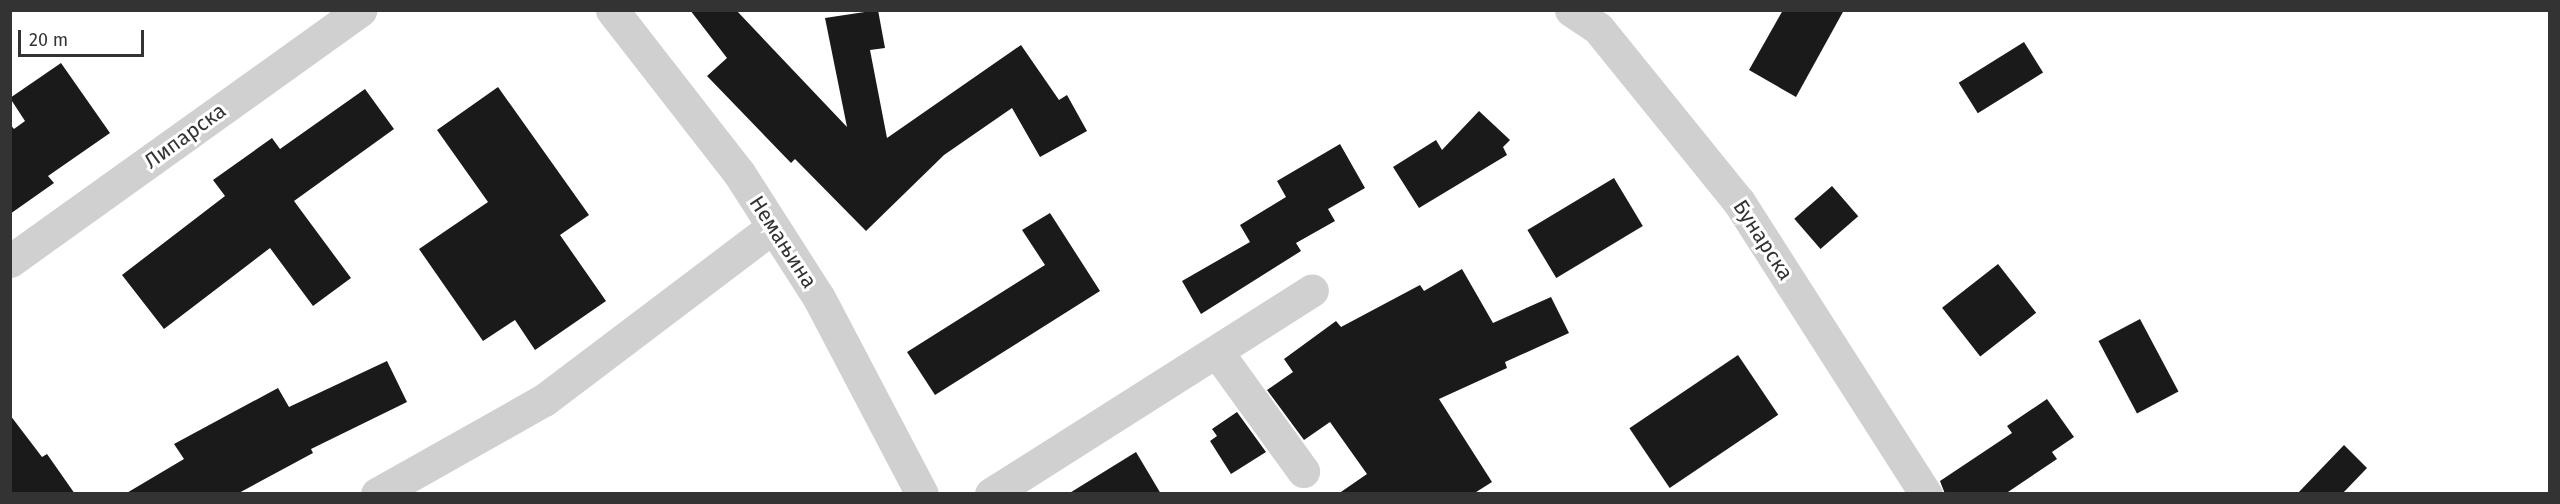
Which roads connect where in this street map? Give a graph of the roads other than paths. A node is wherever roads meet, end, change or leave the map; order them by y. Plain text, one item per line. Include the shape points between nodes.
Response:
1 (360, 10) edge
2 (612, 10) edge
3 (1571, 10) edge
4 (772, 226) junction
5 (10, 261) edge
6 (1312, 290) dead end
7 (1217, 352) junction
8 (1303, 471) dead end
9 (377, 494) edge
10 (922, 494) edge
11 (991, 494) edge
12 (1926, 494) edge

1 - 5 street, Липарска
2 - 4 street, Немањина via 739,173
3 - 12 street, Бунарска via 1598,27 1739,202
4 - 9 street via 544,400
4 - 10 street, Немањина via 819,298
6 - 7 street
7 - 8 street
7 - 11 street

